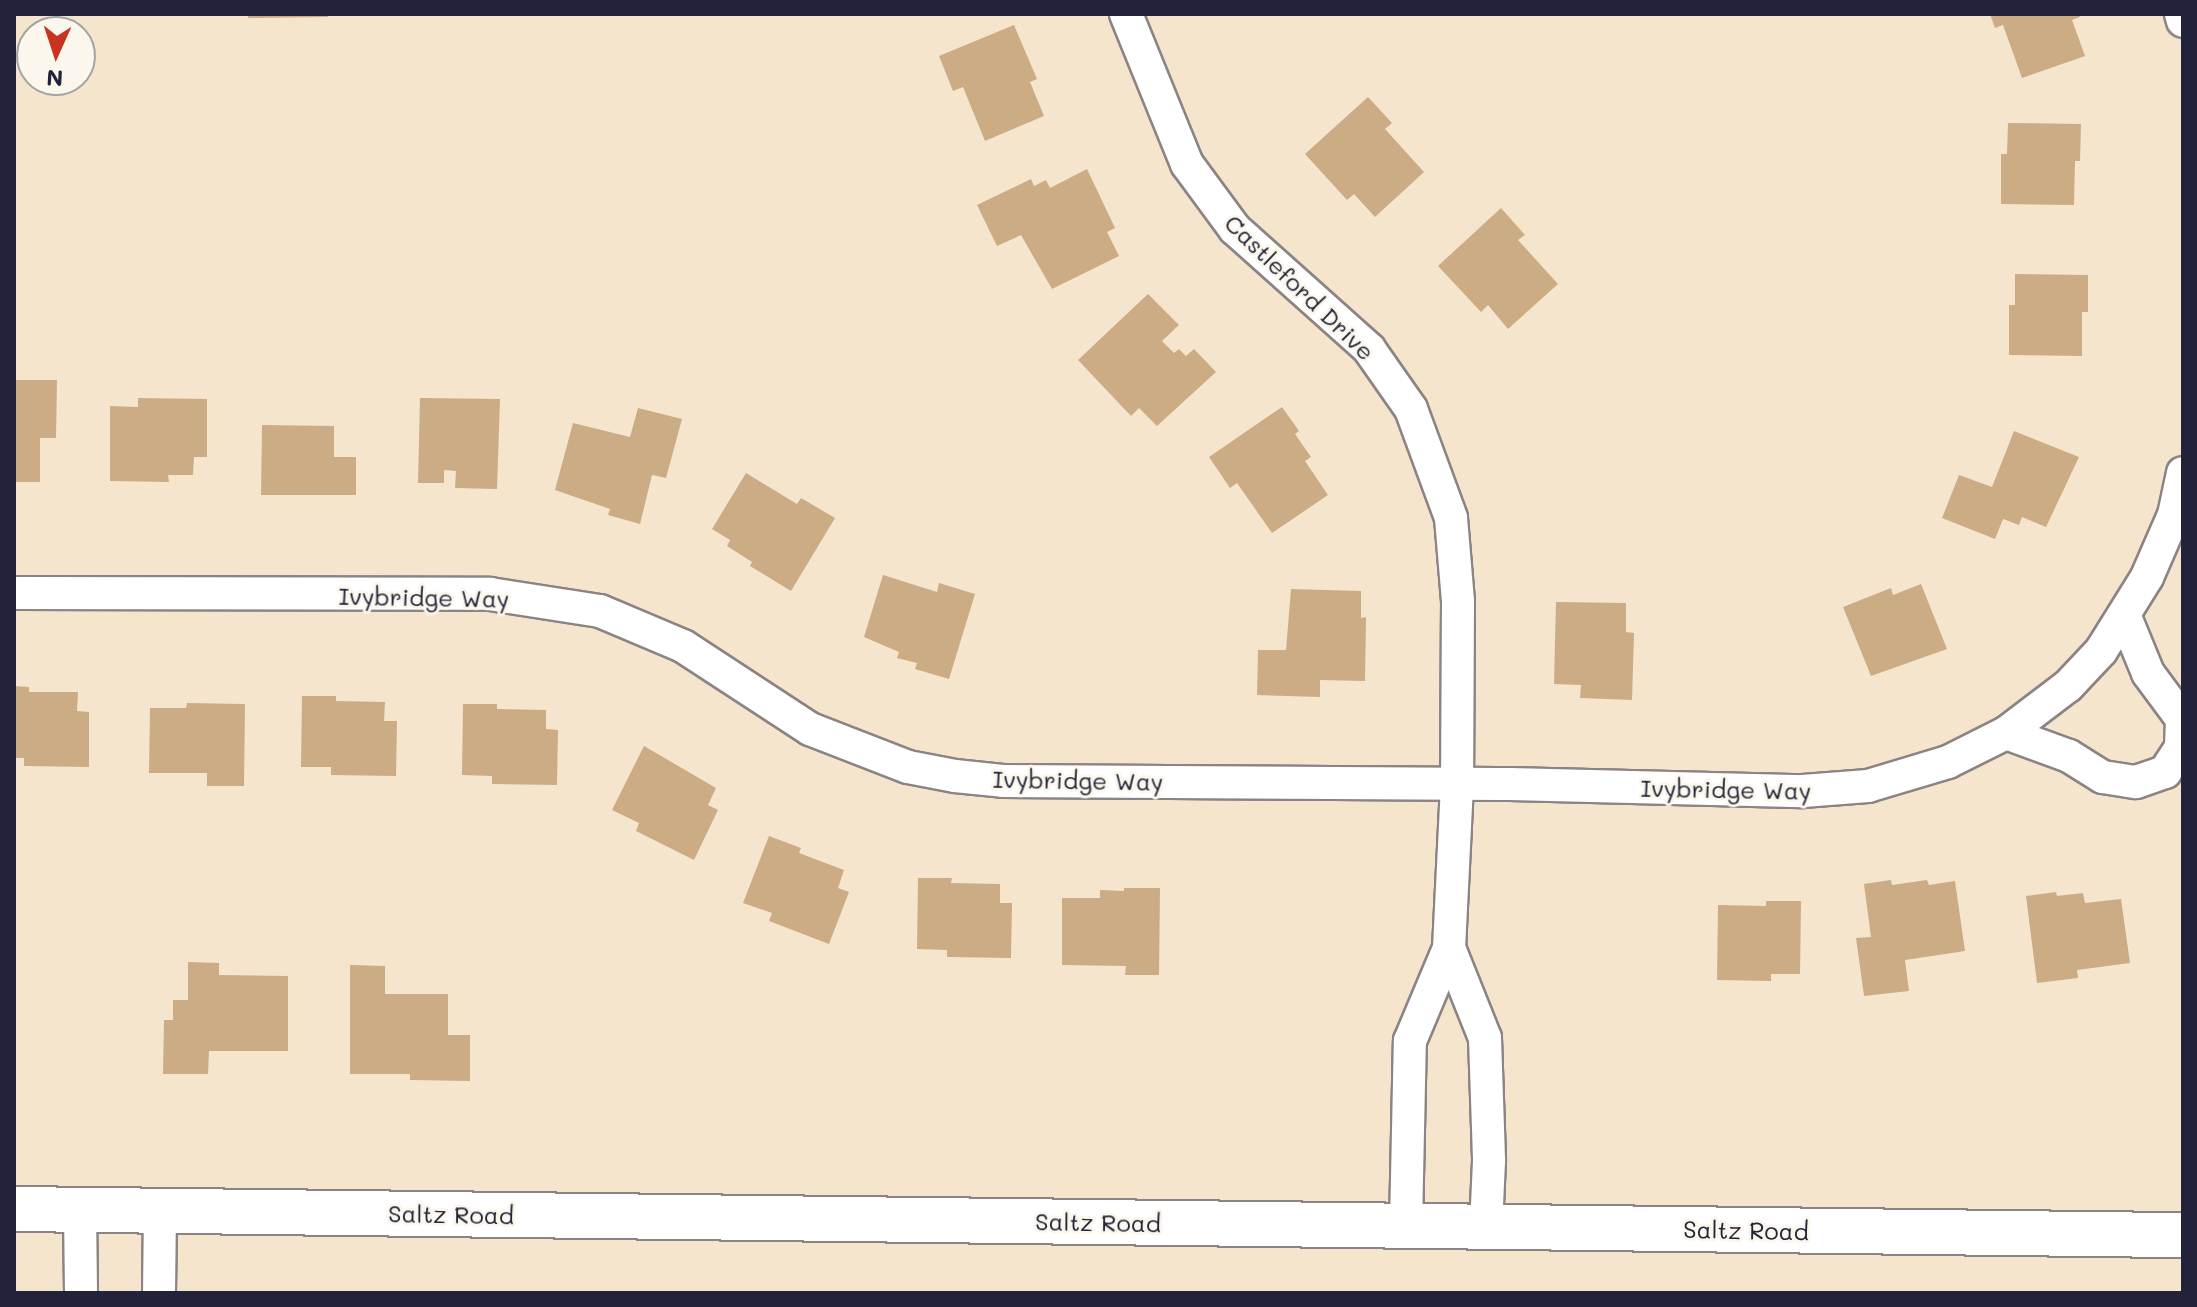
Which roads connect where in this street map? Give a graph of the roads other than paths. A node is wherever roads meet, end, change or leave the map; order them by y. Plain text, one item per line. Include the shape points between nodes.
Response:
1 (1126, 14) edge
2 (2181, 14) edge
3 (2183, 21) edge
4 (2183, 473) edge
5 (14, 593) edge
6 (2125, 617) junction
7 (2006, 733) junction
8 (1457, 785) junction
9 (1449, 948) junction
10 (14, 1209) edge
11 (80, 1210) junction
12 (160, 1211) junction
13 (1406, 1226) junction
14 (1486, 1227) junction
15 (2183, 1235) edge
16 (81, 1293) edge
17 (159, 1293) edge

1 - 8 street, Castleford Drive via 1187,164 1235,229 1369,349 1411,409 1451,518 1458,601
2 - 3 street
4 - 6 street, Ivybridge Way via 2174,515
5 - 8 street, Ivybridge Way via 490,594 600,611 683,646 810,729 908,767 1003,781
6 - 7 street, Ivybridge Way via 2068,686
6 - 7 street via 2148,673 2182,719 2181,747 2165,772 2136,782 2103,777 2069,756
7 - 8 street, Ivybridge Way via 1905,777 1833,789
8 - 9 street, Castleford Drive
9 - 13 street, Castleford Drive via 1410,1041
9 - 14 street, Castleford Drive via 1485,1038
10 - 11 street, Saltz Road
11 - 12 street, Saltz Road
11 - 16 street
12 - 13 street, Saltz Road
12 - 17 street
13 - 14 street, Saltz Road
14 - 15 street, Saltz Road

